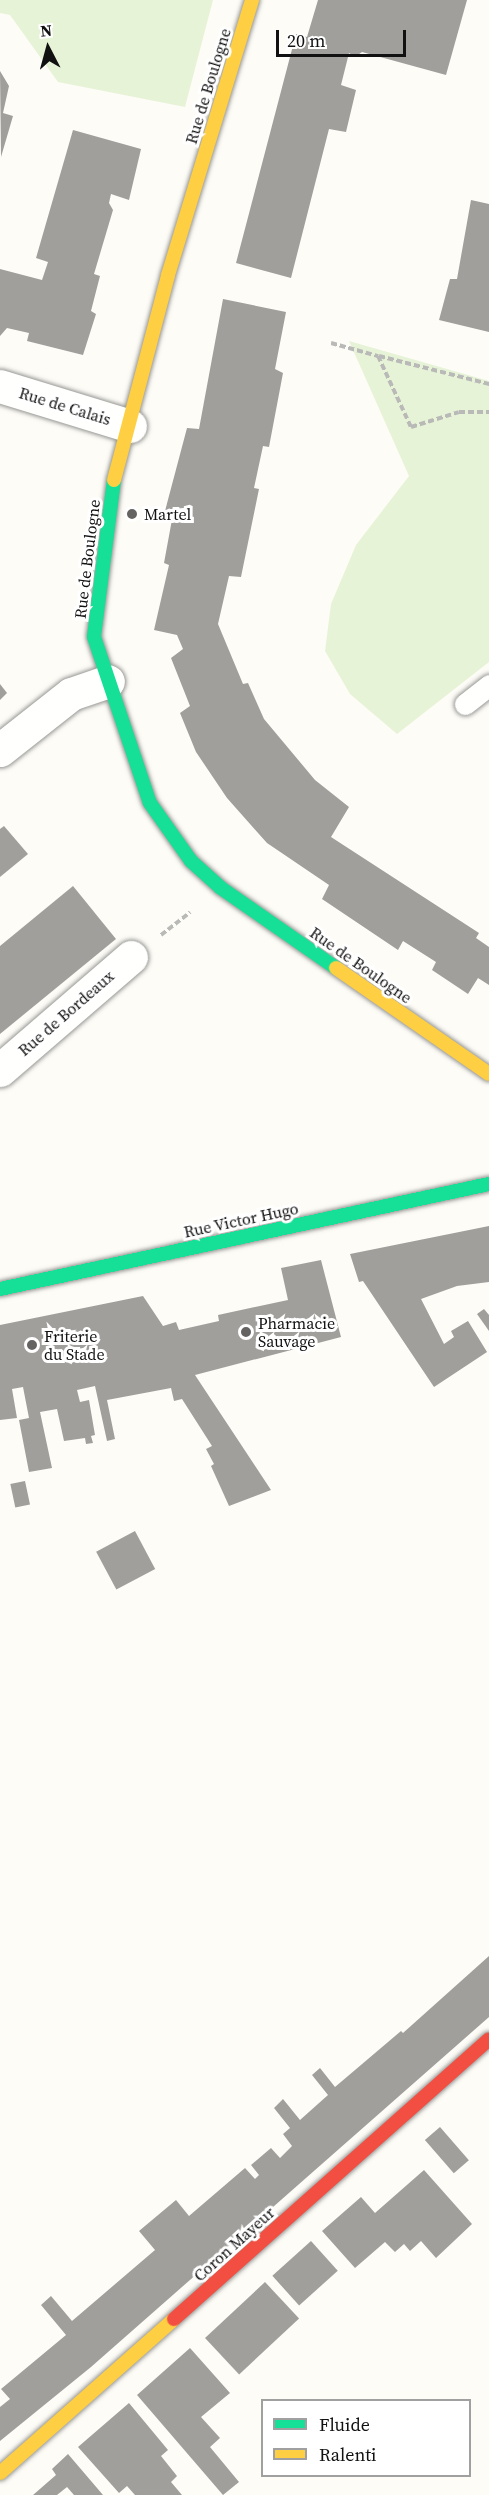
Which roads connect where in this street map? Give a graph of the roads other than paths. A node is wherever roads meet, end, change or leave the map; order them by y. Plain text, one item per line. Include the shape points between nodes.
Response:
1 (252, 0) edge
2 (0, 386) edge
3 (130, 426) junction
4 (108, 681) junction
5 (489, 685) edge
6 (465, 704) dead end
7 (0, 750) edge
8 (131, 957) road end
9 (0, 1070) edge
10 (489, 1074) edge
11 (489, 1184) edge
12 (0, 1289) edge
13 (489, 2039) edge
14 (0, 2474) edge

1 - 3 street, Rue de Boulogne via 168,275
2 - 3 street, Rue de Calais
3 - 4 street, Rue de Boulogne via 112,488 99,578 94,637
4 - 7 street via 71,694
4 - 10 street, Rue de Boulogne via 150,803 191,861 221,888
5 - 6 lane
8 - 9 street, Rue de Bordeaux
11 - 12 street, Rue Victor Hugo
13 - 14 street, Coron Mayeur

